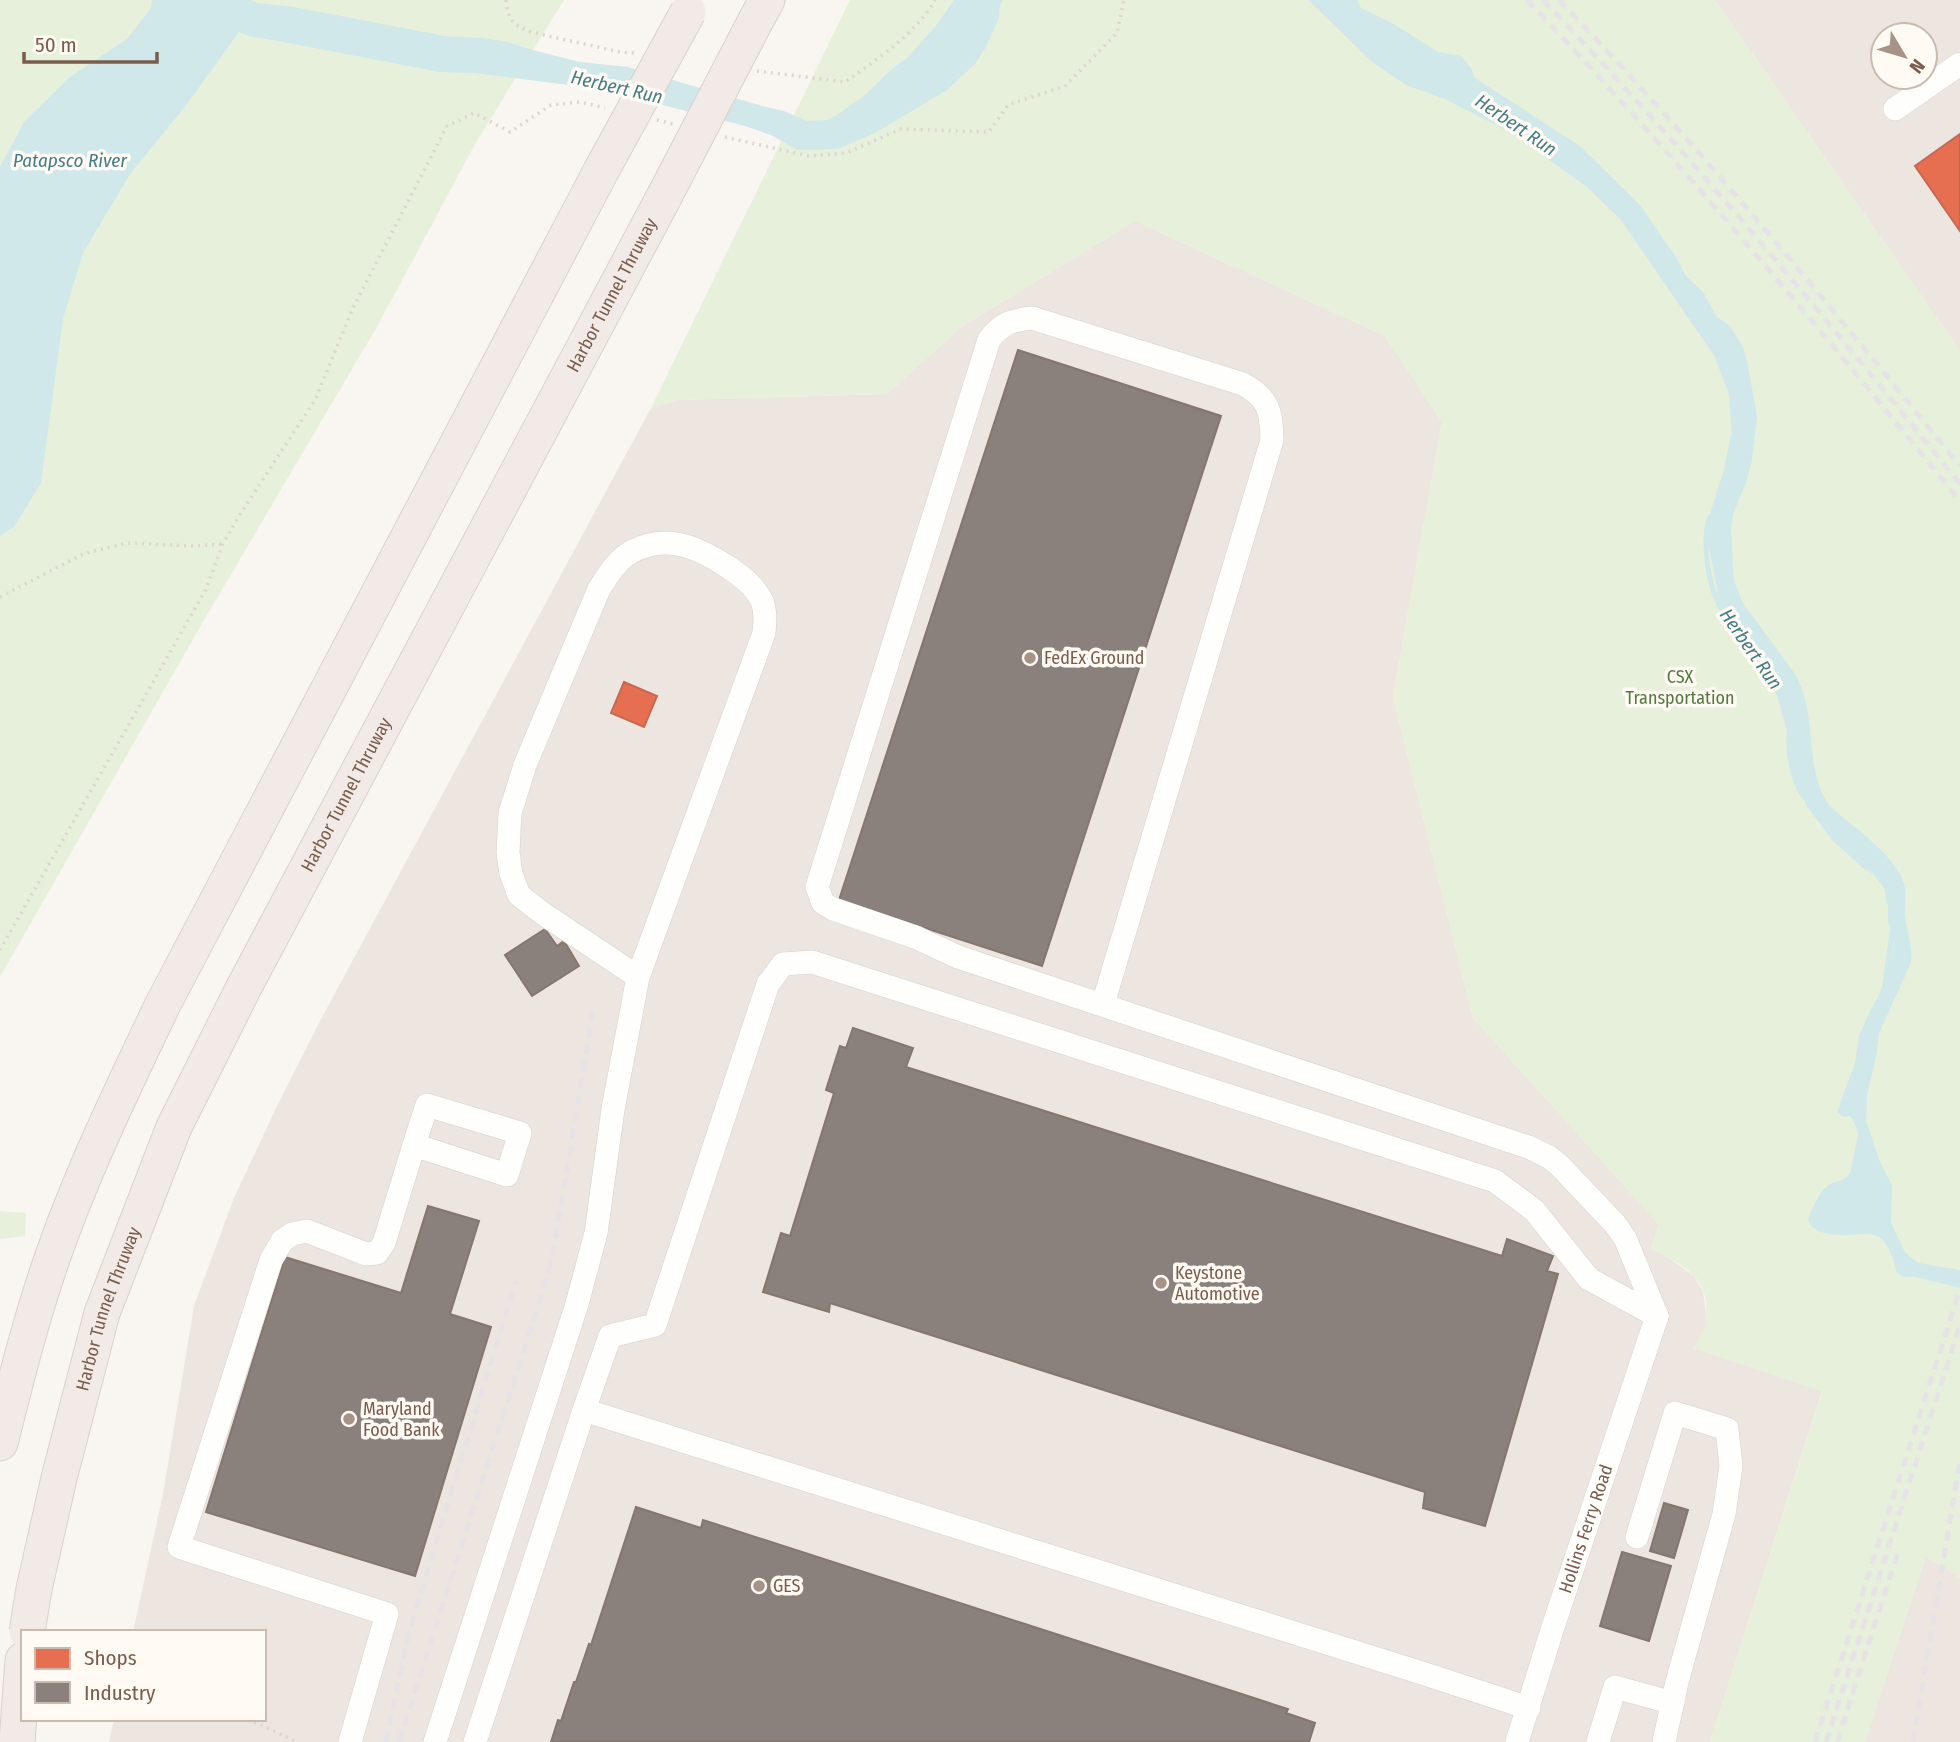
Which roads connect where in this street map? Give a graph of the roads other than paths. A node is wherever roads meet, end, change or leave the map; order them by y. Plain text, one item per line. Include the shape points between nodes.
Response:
1 (691, 6) edge
2 (762, 10) edge
3 (1960, 64) edge
4 (1895, 109) dead end
5 (638, 976) junction
6 (1103, 1004) junction
7 (414, 1145) dead end
8 (1657, 1316) junction
9 (584, 1410) junction
10 (0, 1443) edge
11 (1637, 1537) dead end
12 (27, 1630) edge
13 (21, 1681) edge
14 (1673, 1703) junction
15 (1529, 1708) junction
16 (17, 1742) edge
17 (351, 1742) edge
18 (435, 1742) edge
19 (475, 1742) edge
20 (1517, 1742) edge
21 (1598, 1742) edge
22 (1664, 1742) edge

1 - 10 highway, bridge via 145,1040 54,1253
2 - 12 highway, Harbor Tunnel Thruway, bridge via 174,1127 102,1313 58,1478
3 - 4 street
5 - 5 street via 764,633 766,615 761,599 739,574 694,547 674,544 634,551 599,589 525,765 510,813 508,852 519,895
5 - 18 street via 593,1245
6 - 6 street via 958,957 833,909 823,903 817,887 989,340 996,330 1018,319 1032,318 1243,384 1264,400 1272,420 1272,440
6 - 8 street via 1549,1157 1625,1238
7 - 17 street via 377,1253 366,1254 306,1231 282,1241 271,1260 179,1547 387,1614
8 - 9 street via 1589,1279 1534,1210 1495,1181 813,962 783,964 768,984 655,1325 610,1336
8 - 15 street, Hollins Ferry Road
9 - 15 street
9 - 19 street
11 - 14 street via 1675,1413 1727,1429 1731,1466 1724,1514
13 - 16 highway
14 - 21 street via 1615,1687
14 - 22 street
15 - 20 street, Hollins Ferry Road

